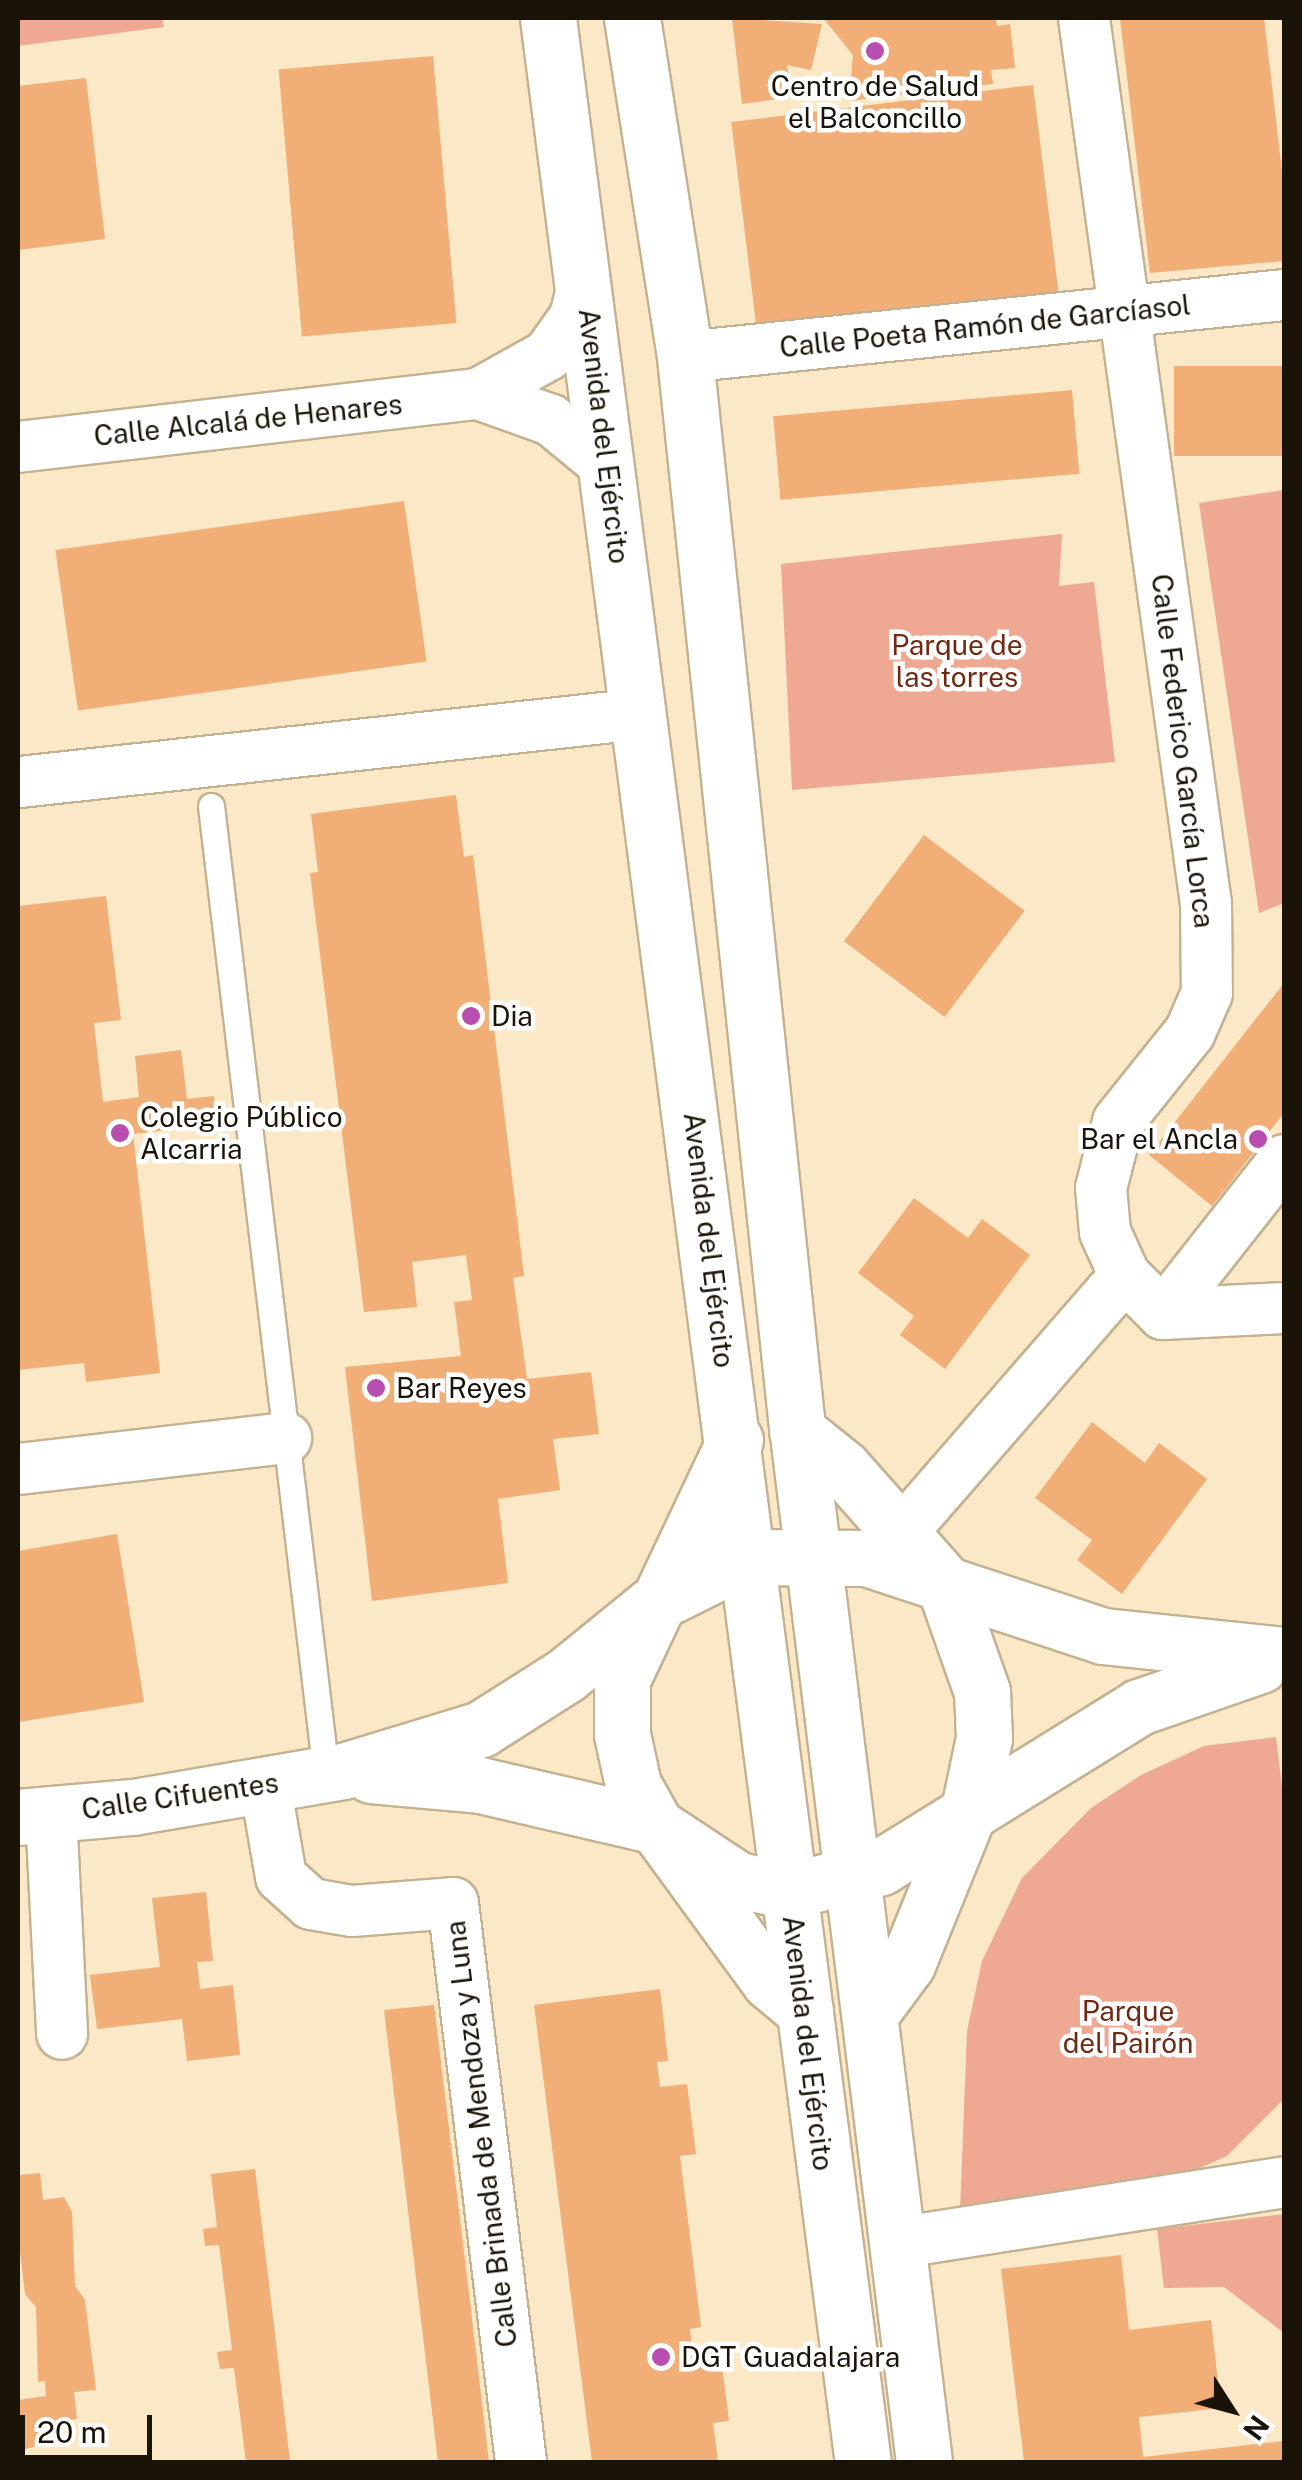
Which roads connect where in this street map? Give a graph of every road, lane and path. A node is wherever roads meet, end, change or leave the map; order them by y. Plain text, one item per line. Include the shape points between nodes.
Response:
1 (548, 18) edge
2 (632, 18) edge
3 (1084, 18) edge
4 (584, 282) junction
5 (1284, 296) edge
6 (1125, 312) junction
7 (685, 357) junction
8 (478, 394) junction
9 (18, 446) edge
10 (608, 466) junction
11 (640, 714) junction
12 (18, 774) edge
13 (211, 806) dead end
14 (1284, 1160) edge
15 (1124, 1276) junction
16 (1284, 1308) edge
17 (1163, 1314) junction
18 (798, 1431) junction
19 (286, 1438) junction
20 (735, 1440) junction
21 (18, 1469) edge
22 (903, 1531) junction
23 (813, 1552) junction
24 (748, 1557) junction
25 (944, 1581) junction
26 (652, 1605) junction
27 (1284, 1657) edge
28 (334, 1773) junction
29 (264, 1784) junction
30 (968, 1814) junction
31 (34, 1816) edge
32 (656, 1826) junction
33 (850, 1877) junction
34 (789, 1891) junction
35 (805, 2011) junction
36 (870, 2014) junction
37 (62, 2034) dead end
38 (1284, 2182) edge
39 (896, 2243) junction
40 (521, 2462) edge
41 (863, 2462) edge
42 (924, 2462) edge

1 - 4 main road, Avenida del Ejército
2 - 7 main road
3 - 6 street, Calle Federico García Lorca
4 - 8 street, Calle Alcalá de Henares via 575,318 548,354
4 - 10 main road, Avenida del Ejército
5 - 6 street, Calle Poeta Ramón de Garcíasol
6 - 7 street, Calle Poeta Ramón de Garcíasol
6 - 15 street, Calle Federico García Lorca via 1206,904 1207,992 1190,1032 1140,1090 1105,1154 1104,1232
7 - 18 main road
8 - 9 street, Calle Alcalá de Henares
8 - 10 street, Calle Alcalá de Henares via 551,420
10 - 11 main road, Avenida del Ejército
11 - 12 street
11 - 20 main road, Avenida del Ejército
13 - 19 lane
14 - 17 street
15 - 17 street, Calle Federico García Lorca
15 - 22 street
16 - 17 street
18 - 22 main road
18 - 23 main road
19 - 21 street
19 - 28 lane
20 - 24 main road, Avenida del Ejército
20 - 26 main road
22 - 25 main road
23 - 24 main road
23 - 25 main road via 892,1563
23 - 33 main road
24 - 26 main road
24 - 34 main road, Avenida del Ejército
25 - 27 main road via 1103,1636
25 - 30 main road via 982,1692 984,1738
26 - 28 main road, Calle Cifuentes via 566,1675 480,1729
26 - 32 main road via 622,1679 622,1716 633,1785
27 - 30 main road via 1139,1707
28 - 29 main road, Calle Cifuentes
28 - 32 main road, Calle Cifuentes via 480,1785
29 - 31 main road, Calle Cifuentes
29 - 40 street, Calle Brinada de Mendoza y Luna via 280,1877 311,1904 352,1911 453,1903
30 - 33 main road via 925,1845
30 - 36 main road via 906,1964
31 - 37 street
32 - 34 main road via 717,1870
32 - 35 main road via 769,1980
33 - 34 main road
33 - 36 main road
34 - 35 main road, Avenida del Ejército
35 - 41 main road, Avenida del Ejército
36 - 39 main road
38 - 39 street
39 - 42 main road

